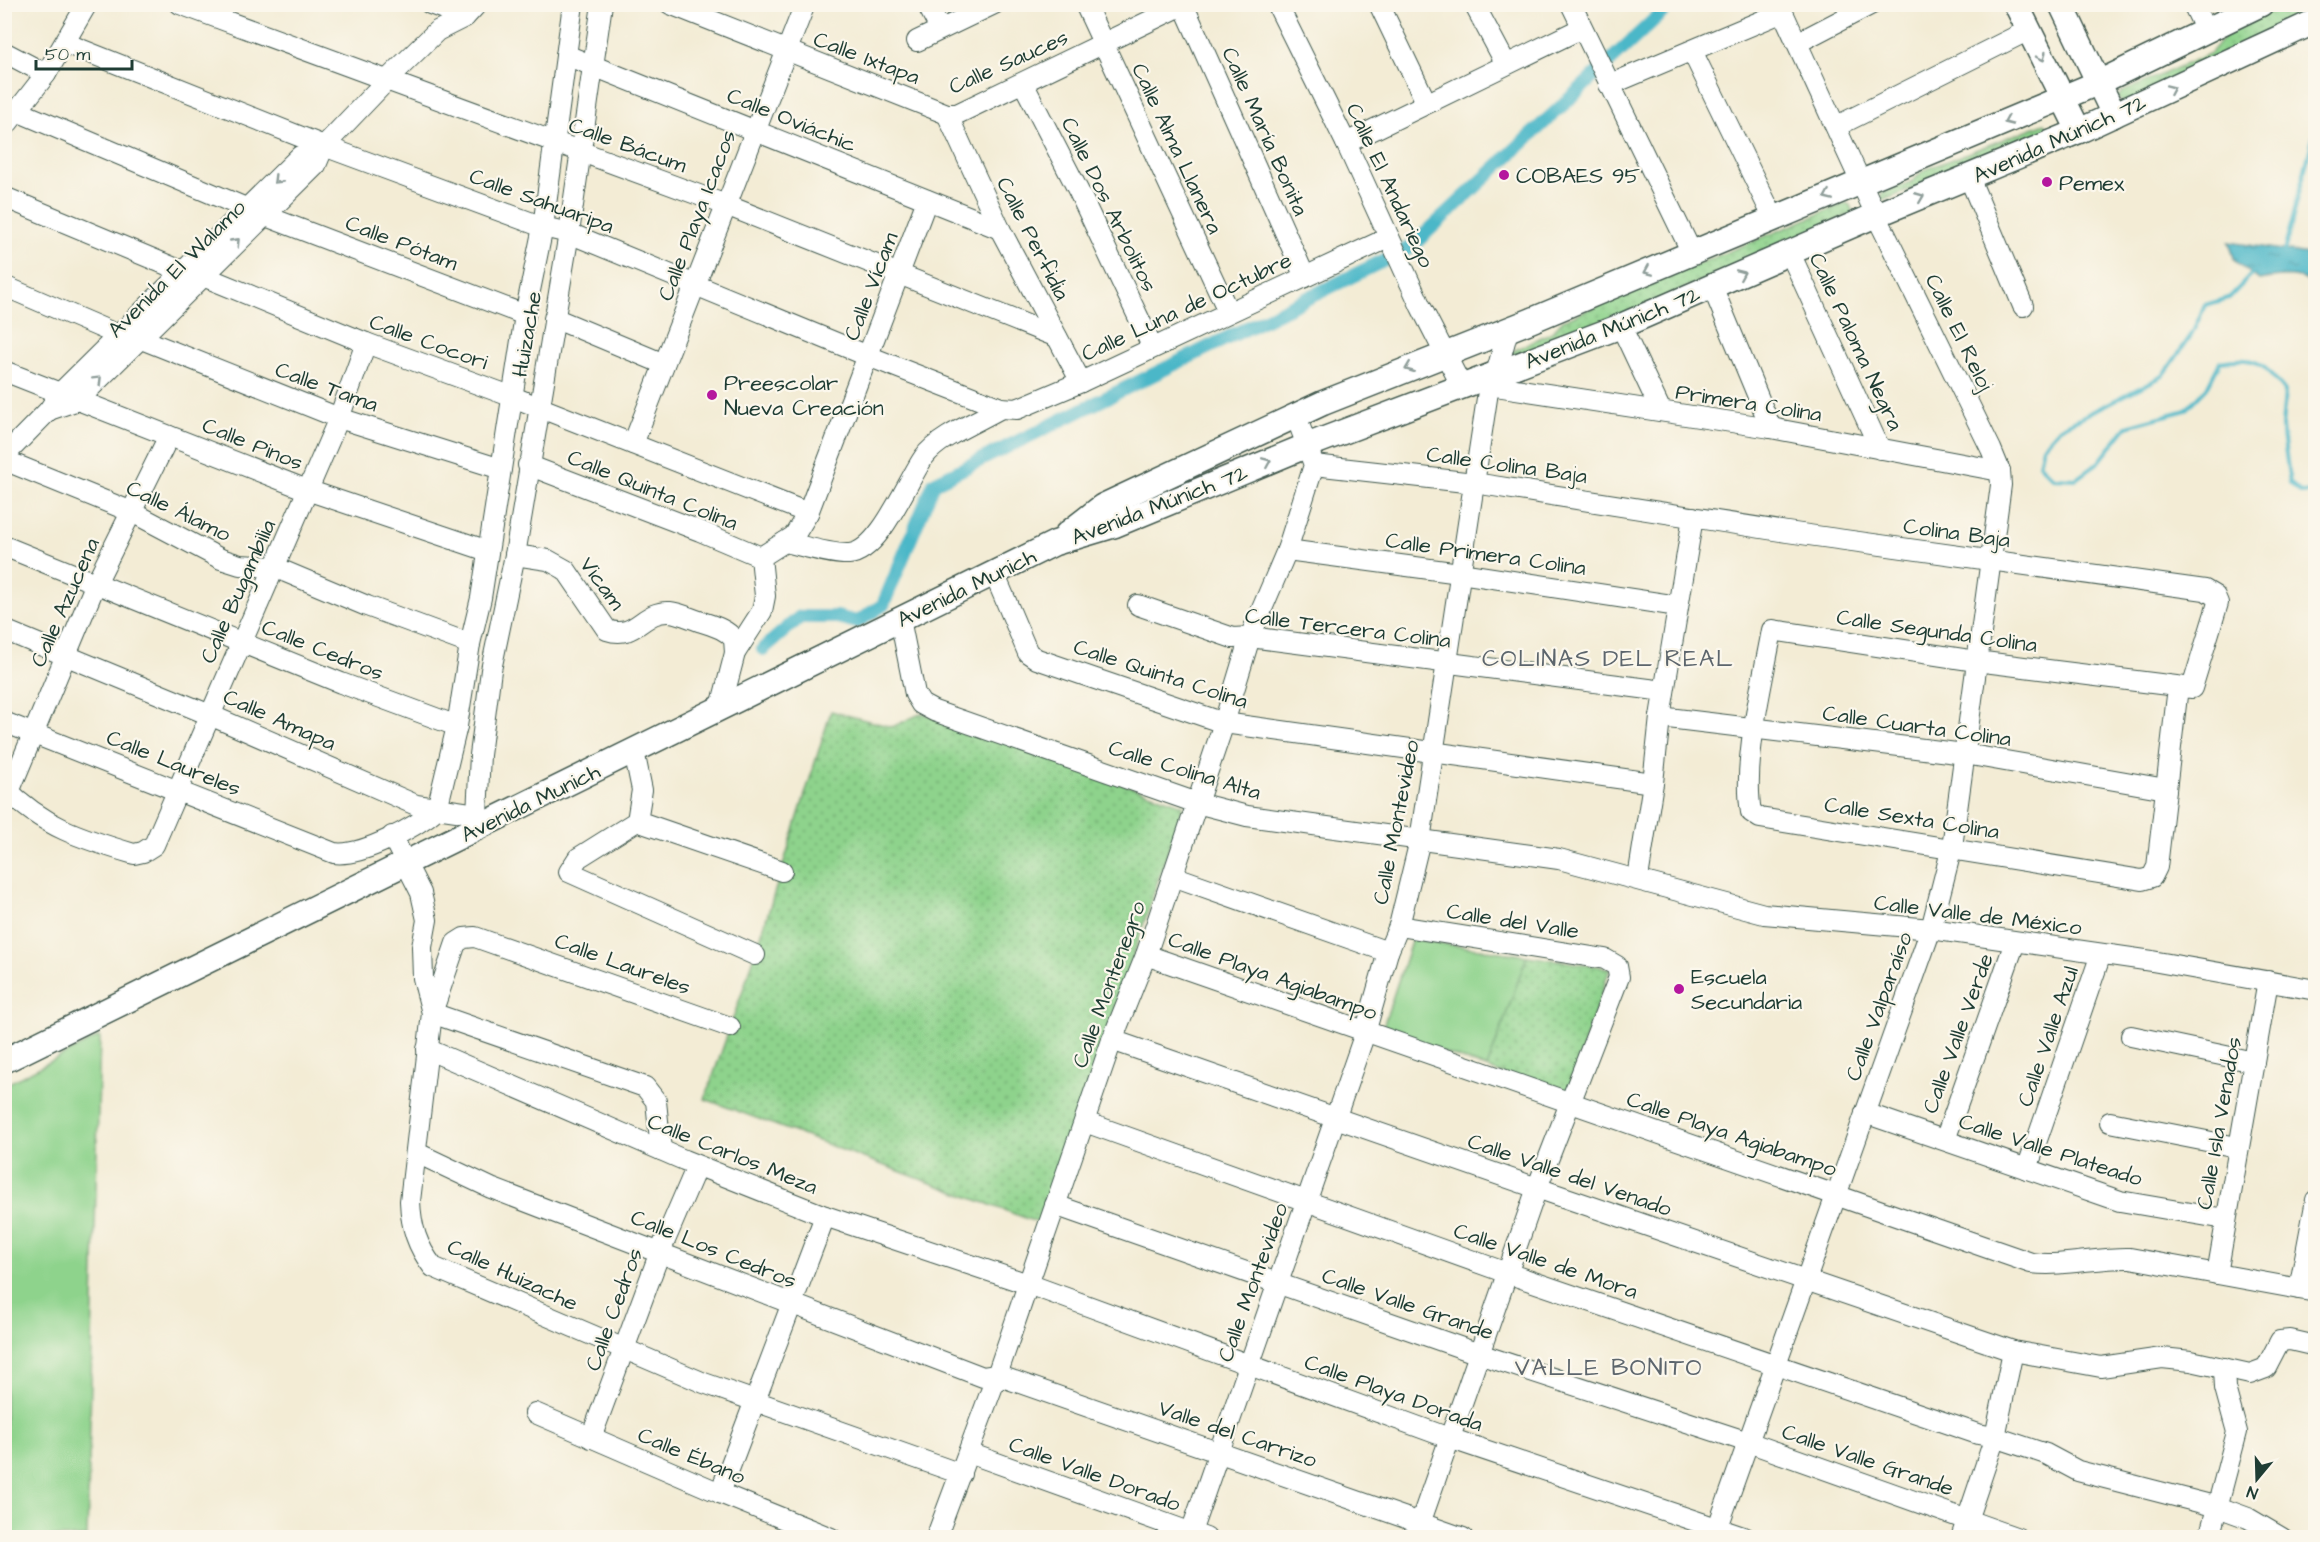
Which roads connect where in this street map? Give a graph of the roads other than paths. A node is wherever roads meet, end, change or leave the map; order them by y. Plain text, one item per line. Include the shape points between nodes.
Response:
1 (180, 4) edge
2 (573, 4) edge
3 (602, 4) edge
4 (670, 4) edge
5 (805, 4) edge
6 (927, 4) edge
7 (994, 4) edge
8 (1085, 4) edge
9 (1277, 4) edge
10 (1379, 4) edge
11 (1474, 4) edge
12 (1571, 4) edge
13 (1872, 4) edge
14 (2016, 4) edge
15 (2061, 4) edge
16 (2193, 4) edge
17 (2262, 4) edge
18 (1184, 5) edge
19 (85, 6) edge
20 (454, 8) edge
21 (1781, 8) edge
22 (2316, 21) edge
23 (1582, 28) junction
24 (940, 29) junction
25 (2029, 30) junction
26 (2206, 31) junction
27 (917, 41) dead end
28 (1797, 42) junction
29 (65, 43) junction
30 (1103, 44) junction
31 (786, 51) junction
32 (1692, 51) junction
33 (4, 52) edge
34 (566, 56) junction
35 (1506, 64) junction
36 (593, 66) junction
37 (46, 74) junction
38 (1604, 76) junction
39 (388, 80) junction
40 (2100, 82) junction
41 (1023, 83) junction
42 (2061, 98) junction
43 (1426, 102) junction
44 (17, 111) junction
45 (947, 114) junction
46 (2114, 115) junction
47 (1837, 126) junction
48 (4, 128) edge
49 (756, 130) junction
50 (2079, 131) junction
51 (1346, 143) junction
52 (555, 144) junction
53 (324, 146) junction
54 (581, 152) junction
55 (1969, 177) junction
56 (1863, 182) junction
57 (4, 197) edge
58 (927, 200) junction
59 (726, 205) junction
60 (255, 212) junction
61 (1876, 215) junction
62 (1774, 219) junction
63 (543, 227) junction
64 (1000, 229) junction
65 (568, 233) junction
66 (1394, 250) junction
67 (1790, 252) junction
68 (1692, 253) junction
69 (194, 274) junction
70 (900, 277) junction
71 (1305, 278) junction
72 (695, 285) junction
73 (4, 286) edge
74 (1712, 286) junction
75 (2024, 306) dead end
76 (1228, 311) junction
77 (525, 315) junction
78 (554, 318) junction
79 (1621, 326) junction
80 (1508, 330) junction
81 (118, 335) junction
82 (1057, 337) junction
83 (139, 338) junction
84 (366, 343) junction
85 (1152, 346) junction
86 (1444, 354) junction
87 (868, 356) junction
88 (664, 364) junction
89 (4, 371) edge
90 (1492, 379) junction
91 (1081, 382) junction
92 (1461, 386) junction
93 (69, 396) junction
94 (513, 397) junction
95 (1323, 403) junction
96 (538, 408) junction
97 (1001, 408) junction
98 (1661, 411) junction
99 (1296, 416) junction
100 (339, 418) junction
101 (1771, 428) junction
102 (1352, 429) junction
103 (169, 436) junction
104 (633, 444) junction
105 (1880, 449) junction
106 (1310, 455) junction
107 (4, 458) edge
108 (528, 465) junction
109 (501, 469) junction
110 (2000, 471) junction
111 (1474, 483) junction
112 (307, 490) junction
113 (132, 512) junction
114 (808, 513) junction
115 (1693, 517) junction
116 (785, 542) junction
117 (1056, 543) junction
118 (4, 546) edge
119 (1287, 550) junction
120 (488, 551) junction
121 (515, 555) junction
122 (761, 557) junction
123 (1989, 561) junction
124 (274, 567) junction
125 (994, 573) junction
126 (1460, 573) junction
127 (96, 583) junction
128 (1138, 605) dead end
129 (1678, 606) junction
130 (900, 619) junction
131 (4, 630) edge
132 (1250, 637) junction
133 (240, 641) junction
134 (470, 644) junction
135 (735, 653) junction
136 (65, 654) junction
137 (1976, 661) junction
138 (467, 663) junction
139 (1446, 663) junction
140 (491, 670) junction
141 (2185, 687) junction
142 (1664, 691) junction
143 (722, 707) junction
144 (210, 715) junction
145 (1660, 717) junction
146 (4, 722) edge
147 (1224, 723) junction
148 (457, 726) junction
149 (1755, 726) junction
150 (33, 732) junction
151 (452, 749) junction
152 (634, 751) junction
153 (1433, 754) junction
154 (1965, 754) junction
155 (480, 755) junction
156 (1653, 783) junction
157 (7, 789) edge
158 (2166, 789) junction
159 (179, 790) junction
160 (1197, 803) junction
161 (437, 809) junction
162 (637, 821) junction
163 (474, 823) junction
164 (392, 837) junction
165 (1420, 840) junction
166 (1952, 847) junction
167 (407, 862) junction
168 (782, 872) dead end
169 (1173, 876) junction
170 (1638, 878) junction
171 (427, 920) junction
172 (1400, 926) junction
173 (1931, 929) junction
174 (460, 940) junction
175 (2015, 942) junction
176 (1388, 952) junction
177 (2101, 954) junction
178 (755, 955) dead end
179 (1146, 955) junction
180 (2268, 981) junction
181 (2316, 990) edge
182 (432, 1013) junction
183 (730, 1027) dead end
184 (1365, 1033) junction
185 (2132, 1036) dead end
186 (1112, 1040) junction
187 (427, 1049) junction
188 (4, 1061) edge
189 (2254, 1062) junction
190 (1572, 1104) junction
191 (1865, 1113) junction
192 (1335, 1118) junction
193 (1085, 1122) junction
194 (2110, 1122) dead end
195 (1944, 1140) junction
196 (2238, 1147) junction
197 (661, 1150) junction
198 (417, 1153) junction
199 (697, 1166) junction
200 (2027, 1169) junction
201 (1537, 1188) junction
202 (1836, 1194) junction
203 (2316, 1200) edge
204 (1306, 1202) junction
205 (1055, 1205) junction
206 (825, 1216) junction
207 (2225, 1219) junction
208 (660, 1252) junction
209 (1507, 1273) junction
210 (2217, 1274) junction
211 (1806, 1278) junction
212 (1278, 1283) junction
213 (1028, 1284) junction
214 (2307, 1291) edge
215 (791, 1304) junction
216 (2316, 1346) edge
217 (624, 1349) junction
218 (2013, 1351) junction
219 (1479, 1354) junction
220 (1775, 1363) junction
221 (1248, 1365) junction
222 (2224, 1368) junction
223 (997, 1376) junction
224 (756, 1401) junction
225 (535, 1413) dead end
226 (591, 1437) junction
227 (1995, 1437) junction
228 (1449, 1438) junction
229 (1748, 1442) junction
230 (1218, 1452) junction
231 (969, 1453) junction
232 (961, 1474) junction
233 (720, 1493) junction
234 (2218, 1507) junction
235 (1964, 1528) edge
236 (1418, 1530) edge
237 (1716, 1533) edge
238 (1195, 1536) edge
239 (831, 1538) edge
240 (936, 1538) edge
241 (1463, 1538) edge
242 (1746, 1538) edge
243 (2018, 1538) edge
244 (2209, 1538) edge
245 (2282, 1538) edge

1 - 39 street, Calle Bácum
2 - 34 street, Huizache
3 - 36 street, Huizache
4 - 31 street, Calle Ixtapa
5 - 31 street, Calle Playa Icacos
6 - 24 street
7 - 24 street
8 - 30 street, Calle Alma Llanera
9 - 51 street, Calle El Andariego
10 - 43 street
11 - 35 street
12 - 23 street
13 - 28 street
14 - 25 main road
15 - 40 main road
16 - 26 street
17 - 26 main road, Avenida Múnich 72
18 - 30 street, Calle Sauces
18 - 71 street, Calle María Bonita
19 - 29 street
20 - 39 street, Avenida El Walamo via 437,31
21 - 28 street, Calle El Reloj
21 - 32 street
46 -> 22 main road, Avenida Múnich 72
23 - 35 street
23 - 38 street
24 - 27 street
25 -> 42 main road
25 - 47 street
26 - 40 main road, Avenida Múnich 72
28 - 47 street, Calle El Reloj
29 - 37 street
29 - 53 street, Calle Sahuaripa
30 - 41 street, Calle Sauces
30 - 76 street, Calle Alma Llanera
31 - 45 street, Calle Ixtapa
31 - 49 street, Calle Playa Icacos
32 - 38 street
32 - 62 street
33 - 37 street
34 - 36 street, Calle Oviáchic
34 - 52 street, Huizache
35 - 43 street
36 - 49 street, Calle Oviáchic
36 - 54 street, Huizache
37 - 44 street
38 - 68 street
39 - 52 street, Calle Bácum
39 - 53 street, Avenida El Walamo
40 - 42 main road, Avenida Múnich 72
40 - 46 main road
41 - 45 street, Calle Sauces via 957,114
41 - 85 street, Calle Dos Arbolitos
42 - 50 main road
42 -> 56 main road, Avenida Múnich 72
43 - 51 street
44 - 48 street
44 - 60 street, Calle Pótam
45 - 64 street, Calle Perfidia
46 - 50 main road, Avenida Múnich 72
47 - 56 street, Calle El Reloj
49 - 58 street, Calle Oviáchic
49 - 59 street, Calle Playa Icacos
50 - 55 main road, Avenida Múnich 72
51 - 66 street, Calle El Andariego
52 - 54 street, Calle Bácum
52 - 63 street, Huizache
53 - 60 street, Avenida El Walamo via 300,156
53 - 63 street, Calle Sahuaripa
54 - 59 street, Calle Bácum
54 - 65 street, Huizache
61 -> 55 main road, Avenida Múnich 72
55 - 75 street
56 - 61 street, Calle El Reloj
56 -> 62 main road, Avenida Múnich 72
57 - 69 street, Calle Cocori
58 - 64 street, Calle Oviáchic
58 - 70 street, Calle Vícam
59 - 70 street, Calle Bácum
59 - 72 street, Calle Playa Icacos
60 - 69 street, Avenida El Walamo
60 - 77 street, Calle Pótam
61 - 67 main road, Avenida Múnich 72
61 - 110 street, Calle El Reloj
62 - 68 main road, Avenida Múnich 72
63 - 65 street, Calle Sahuaripa
63 - 77 street, Huizache
64 - 82 street, Calle Perfidia
65 - 72 street, Calle Sahuaripa
65 - 78 street, Huizache
66 - 71 street, Calle Luna de Octubre
66 - 86 street, Calle El Andariego
74 -> 67 main road, Avenida Múnich 72
67 - 105 street, Calle Paloma Negra
68 -> 80 main road, Avenida Múnich 72
69 - 81 street, Avenida El Walamo
69 - 83 street, Avenida El Walamo
69 - 84 street, Calle Cocori
70 - 82 street, Calle Bácum
70 - 87 street, Calle Vícam
71 - 76 street, Calle Luna de Octubre
72 - 87 street, Calle Sahuaripa
72 - 88 street, Calle Playa Icacos
73 - 81 street
74 - 79 main road, Avenida Múnich 72
74 - 101 street
76 - 85 street, Calle Luna de Octubre
77 - 94 street, Huizache
78 - 88 street
78 - 96 street, Huizache
79 - 90 main road, Avenida Múnich 72
79 - 98 street
80 - 86 main road, Avenida Múnich 72
80 - 90 street, Calle Montevideo
81 - 93 street, Avenida El Walamo
82 - 91 street, Calle Perfidia
93 -> 83 street, Avenida El Walamo
83 - 100 street, Calle Tama
84 - 94 street, Calle Cocori
84 - 100 street, Calle Bugambilia
85 - 91 street, Calle Luna de Octubre
86 - 92 street, Calle El Andariego
86 -> 95 main road, Avenida Múnich 72
87 - 97 street, Calle Sahuaripa
87 - 114 street, Calle Vícam
88 - 104 street, Calle Playa Icacos
89 - 93 street, Calle Pinos
90 - 92 main road, Avenida Múnich 72
90 - 98 street, Primera Colina
90 - 111 street, Calle Montevideo
91 - 97 street, Calle Luna de Octubre via 1017,409
92 - 102 main road, Avenida Múnich 72
93 - 103 street, Calle Pinos
93 - 107 street, Avenida El Walamo via 49,410
94 - 96 street, Calle Cocori
94 - 109 street, Huizache
95 - 99 main road, Avenida Múnich 72
95 - 102 main road
96 - 104 street, Calle Cocori
96 - 108 street, Huizache
97 - 116 street via 941,441 924,456 863,550 849,554
98 - 101 street, Primera Colina
99 - 106 street
99 - 117 main road, Avenida Múnich 72 via 1103,506
100 - 109 street, Calle Tama
100 - 112 street, Calle Bugambilia
101 - 105 street, Primera Colina
102 - 106 main road, Avenida Múnich 72
103 - 112 street, Calle Pinos
103 - 113 street, Calle Azucena
104 - 114 street, Calle Cocori
105 - 110 street, Primera Colina
106 - 111 street, Calle Colina Baja
117 -> 106 main road, Avenida Múnich 72
106 - 119 street, Calle Montenegro
107 - 113 street, Calle Álamo
108 - 121 street, Huizache
108 - 122 street, Calle Quinta Colina
109 - 120 street, Huizache
110 - 123 street, Calle Valparaíso
111 - 115 street, Calle Colina Baja
111 - 126 street, Calle Montevideo
112 - 120 street, Calle Pinos
112 - 124 street, Calle Bugambilia
113 - 124 street, Calle Álamo via 221,559 240,565
113 - 127 street, Calle Azucena
114 - 116 street, Calle Vícam via 794,536
115 - 123 street, Colina Baja
115 - 129 street
116 - 122 street, Calle Vícam
117 - 125 main road, Avenida Munich
118 - 127 street, Calle Cedros
119 - 126 street, Calle Primera Colina
119 - 132 street, Calle Montenegro
120 - 134 street, Huizache
121 - 135 street, Vicam via 548,560 566,570 607,630 627,633 648,617 671,612 725,631 734,639
121 - 140 street, Huizache
122 - 135 street via 765,596 762,611
123 - 137 street, Calle Valparaíso
123 - 141 street, Colina Baja via 2205,590 2215,596 2218,603
124 - 133 street, Calle Bugambilia
124 - 134 street, Calle Álamo
125 - 130 main road, Avenida Munich
125 - 147 street, Calle Quinta Colina via 1028,653 1037,659
126 - 129 street, Calle Primera Colina
126 - 139 street, Calle Montevideo
127 - 133 street, Calle Cedros
127 - 136 street, Calle Azucena
128 - 132 street, Calle Tercera Colina via 1233,638
129 - 142 street
130 - 143 main road, Avenida Munich
130 - 160 street, Calle Colina Alta via 909,676 921,704
131 - 136 street, Calle Amapa
132 - 139 street, Calle Tercera Colina
132 - 147 street, Calle Montenegro
133 - 144 street, Calle Bugambilia
133 - 148 street, Calle Cedros
134 - 138 street, Huizache
135 - 143 street
136 - 144 street, Calle Amapa
136 - 150 street, Calle Azucena
137 - 141 street, Calle Segunda Colina
137 - 149 street, Calle Segunda Colina via 1772,630
137 - 154 street, Calle Valparaíso
138 - 140 street
138 - 148 street, Huizache
139 - 142 street, Calle Tercera Colina
139 - 153 street, Calle Montevideo
140 - 155 street, Huizache
141 - 158 street
142 - 145 street
143 - 152 main road, Avenida Munich
144 - 159 street, Calle Bugambilia
144 - 161 street, Calle Amapa via 416,805
145 - 149 street, Calle Cuarta Colina
145 - 156 street
146 - 150 street, Calle Laureles
147 - 153 street, Calle Quinta Colina
147 - 160 street, Calle Montenegro
148 - 151 street, Huizache
149 - 154 street, Calle Cuarta Colina
149 - 166 street, Calle Sexta Colina via 1749,799 1751,812 1760,818
150 - 157 street, Calle Azucena
150 - 159 street, Calle Laureles
151 - 155 street
151 - 161 street, Huizache
152 - 162 street via 642,790
152 - 163 main road, Avenida Munich
153 - 156 street, Calle Quinta Colina
153 - 165 street, Calle Montevideo
154 - 158 street, Calle Cuarta Colina
154 - 166 street, Calle Valparaíso
155 - 163 street, Huizache
156 - 170 street
157 - 159 street, Calle Bugambilia via 48,824 134,854 154,845
158 - 166 street, Calle Sexta Colina via 2157,867 2152,877 2142,880
159 - 164 street, Calle Laureles via 325,851 342,854
160 - 165 street, Calle Colina Alta via 1247,816
160 - 169 street, Calle Montenegro
161 - 163 street, Calle Amapa
161 - 164 street
162 - 168 street
162 - 178 street via 578,858 569,872
163 - 167 main road, Avenida Munich
164 - 167 street, Calle Huizache
165 - 170 street, Calle Colina Alta via 1558,858
165 - 172 street, Calle Montevideo
166 - 173 street, Calle Valparaíso
167 - 171 street, Calle Huizache via 422,893
167 - 188 main road, Avenida Munich
169 - 176 street
169 - 179 street, Calle Montenegro
170 - 173 street, Calle Valle de México via 1764,914
171 - 174 street via 440,935
171 - 182 street, Calle Huizache via 422,947 423,978
172 - 176 street, Calle Montevideo
172 - 190 street, Calle del Valle via 1605,959 1617,966 1619,977
173 - 175 street, Calle Valle de México
173 - 191 street, Calle Valparaíso
174 - 182 street
174 - 183 street, Calle Laureles via 475,937
175 - 177 street, Calle Valle de México
175 - 195 street, Calle Valle Verde
176 - 184 street, Calle Montevideo
177 - 180 street, Calle Valle de México
177 - 200 street, Calle Valle Azul
179 - 184 street, Calle Playa Agiabampo
179 - 186 street, Calle Montenegro
180 - 181 street, Calle Valle de México
180 - 189 street, Calle Isla Venados
182 - 187 street, Calle Huizache
182 - 197 street via 645,1087 656,1101
184 - 190 street, Calle Playa Agiabampo
184 - 192 street, Calle Montevideo
185 - 189 street
186 - 192 street, Calle Valle del Venado
186 - 193 street, Calle Montenegro
187 - 197 street, Calle Carlos Meza
187 - 198 street, Calle Huizache
189 - 196 street, Calle Isla Venados
190 - 201 street
190 - 202 street, Calle Playa Agiabampo
191 - 195 street, Calle Valle Plateado
191 - 202 street, Calle Valparaíso
192 - 201 street, Calle Valle del Venado
192 - 204 street, Calle Montevideo
193 - 204 street, Calle Valle de Mora
193 - 205 street, Calle Montenegro
194 - 196 street
195 - 200 street, Calle Valle Plateado
196 - 207 street, Calle Isla Venados
197 - 199 street, Calle Carlos Meza
198 - 208 street, Calle Los Cedros via 491,1188
198 - 217 street, Calle Huizache via 411,1224 423,1255 433,1267
199 - 206 street, Calle Carlos Meza
199 - 208 street, Calle Cedros
200 - 207 street, Calle Valle Plateado via 2120,1201
201 - 209 street
201 - 211 street, Calle Valle del Venado
202 - 210 street, Calle Playa Agiabampo via 2031,1263 2116,1258
202 - 211 street, Calle Valparaíso
203 - 214 street
204 - 209 street, Calle Valle de Mora
204 - 212 street, Calle Montevideo
205 - 212 street, Calle Valle Grande
205 - 213 street, Calle Montenegro
206 - 213 street, Calle Carlos Meza
206 - 215 street
207 - 210 street, Calle Isla Venados
208 - 215 street, Calle Los Cedros
208 - 217 street, Calle Cedros
209 - 219 street
209 - 220 street, Calle Valle de Mora
210 - 214 street, Calle Playa Agiabampo
211 - 218 street, Calle Valle del Venado
211 - 220 street, Calle Valparaíso
212 - 219 street, Calle Valle Grande
212 - 221 street, Calle Montevideo
213 - 221 street, Calle Playa Dorada
213 - 223 street, Calle Montenegro
215 - 223 street, Calle Los Cedros via 983,1377
215 - 224 street
216 - 222 street, Calle Valle del Venado via 2280,1341 2266,1368 2258,1372
217 - 224 street, Calle Huizache
217 - 226 street, Calle Cedros
218 - 222 street, Calle Valle del Venado via 2101,1366 2162,1358
218 - 227 street
219 - 228 street
219 - 229 street, Calle Valle Grande
220 - 227 street, Calle Valle de Mora
220 - 229 street, Calle Valparaíso
221 - 228 street, Calle Playa Dorada
221 - 230 street, Calle Montevideo
222 - 234 street via 2225,1388 2237,1432
223 - 230 street, Valle del Carrizo
223 - 231 street, Calle Montenegro
224 - 232 street, Calle Huizache
224 - 233 street
225 - 226 street, Calle Ébano
226 - 233 street, Calle Ébano
227 - 234 street via 2046,1454 2078,1471
227 - 235 street
228 - 236 street
228 - 237 street, Calle Playa Dorada
229 - 235 street, Calle Valle Grande
229 - 237 street, Calle Valparaíso
230 - 236 street, Valle del Carrizo
230 - 238 street, Calle Montevideo
231 - 232 street, Calle Montenegro
231 - 238 street, Calle Valle Dorado
232 - 240 street, Calle Montenegro
233 - 239 street, Calle Ébano
234 - 244 street
234 - 245 street via 2248,1518
235 - 243 street, Calle Valle Grande
236 - 241 street, Valle del Carrizo
237 - 242 street, Calle Playa Dorada

